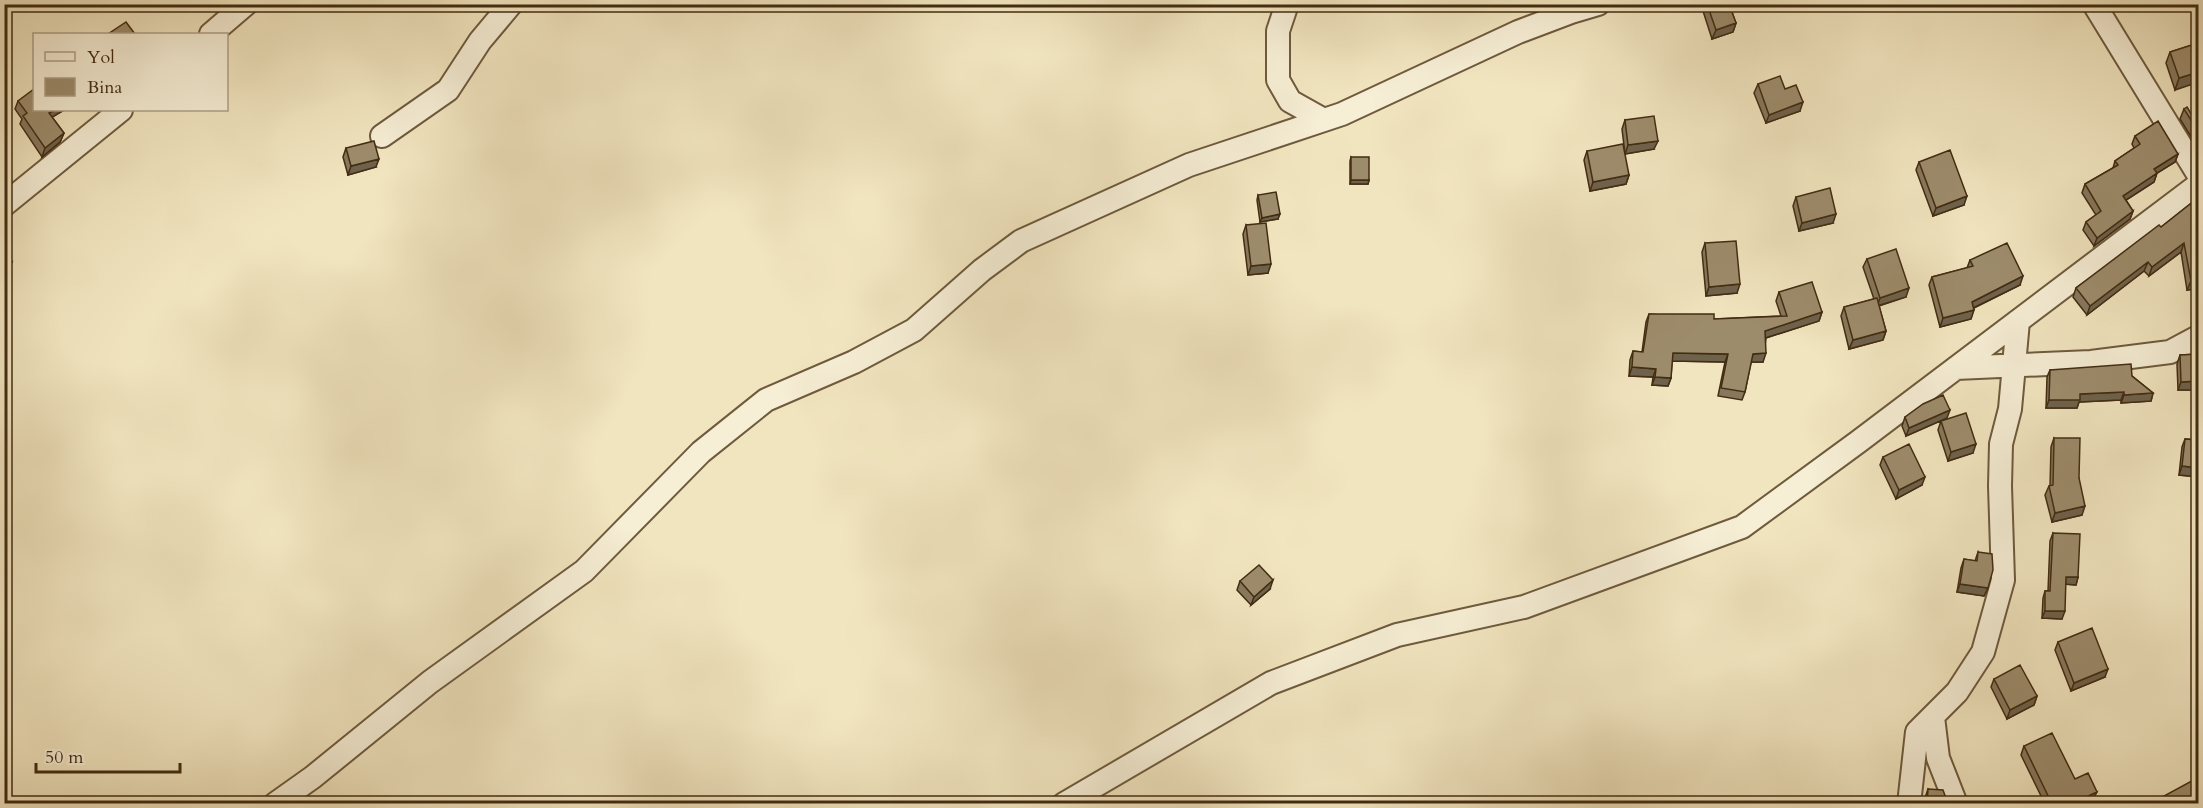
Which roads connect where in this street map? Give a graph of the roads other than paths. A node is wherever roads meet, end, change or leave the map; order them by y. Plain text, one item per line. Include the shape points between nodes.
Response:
1 (246, 4) edge
2 (511, 4) edge
3 (1287, 4) edge
4 (1598, 4) edge
5 (2094, 4) edge
6 (212, 33) edge
7 (120, 111) edge
8 (1324, 120) junction
9 (382, 136) dead end
10 (2199, 174) edge
11 (2199, 185) edge
12 (4, 205) edge
13 (2018, 321) junction
14 (2199, 337) edge
15 (2014, 366) junction
16 (1956, 368) junction
17 (1933, 717) junction
18 (275, 804) edge
19 (1064, 804) edge
20 (1910, 804) edge
21 (1956, 804) edge

1 - 6 street
2 - 9 street via 480,41 448,90
3 - 8 street via 1278,31 1278,80 1290,101
4 - 8 street via 1518,32
5 - 10 street
7 - 12 street
8 - 18 street via 1189,165 1021,241 914,330 854,362 766,400 702,452 584,571 430,682
11 - 13 street
13 - 15 street
13 - 16 street
14 - 15 street via 2170,352
15 - 16 street
15 - 17 street via 2010,409 2001,444 2003,580 1983,652 1957,692
16 - 19 street via 1742,527 1524,607 1397,635 1271,682
17 - 20 street via 1917,732
17 - 21 street via 1938,758

